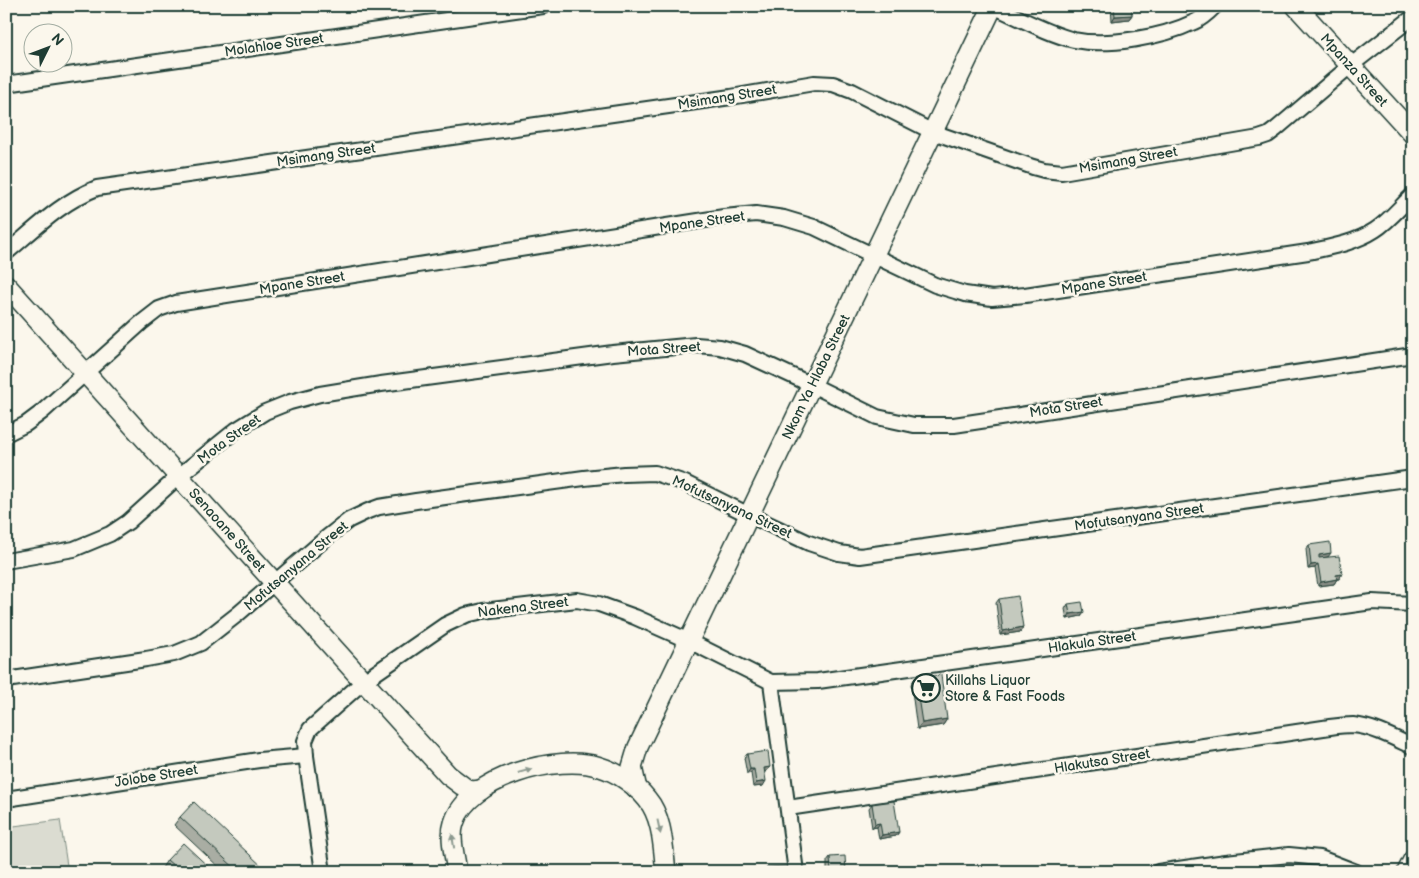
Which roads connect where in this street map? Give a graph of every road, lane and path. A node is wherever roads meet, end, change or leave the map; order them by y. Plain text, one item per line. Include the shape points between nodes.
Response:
1 (543, 6) edge
2 (993, 6) edge
3 (1215, 6) edge
4 (1296, 6) edge
5 (1413, 17) edge
6 (1350, 66) junction
7 (6, 84) edge
8 (933, 132) junction
9 (1413, 134) edge
10 (1413, 195) edge
11 (6, 253) edge
12 (873, 256) junction
13 (6, 285) edge
14 (1413, 355) edge
15 (86, 373) junction
16 (812, 385) junction
17 (6, 434) edge
18 (179, 476) junction
19 (1413, 478) edge
20 (749, 515) junction
21 (6, 561) edge
22 (274, 582) junction
23 (1413, 604) edge
24 (689, 641) junction
25 (6, 680) edge
26 (364, 681) junction
27 (771, 682) junction
28 (638, 747) junction
29 (1413, 747) edge
30 (306, 756) junction
31 (599, 766) junction
32 (448, 774) junction
33 (637, 789) junction
34 (481, 790) junction
35 (6, 799) edge
36 (788, 808) junction
37 (458, 812) junction
38 (1413, 860) edge
39 (323, 872) edge
40 (457, 872) edge
41 (666, 872) edge
42 (796, 872) edge
43 (1158, 872) edge
44 (1356, 872) edge
45 (1407, 872) edge

1 - 7 street, Molahloe Street
2 - 3 street via 1058,35 1093,43 1166,33 1195,22
2 - 8 street, Nkom Ya Hlaba Street
4 - 6 street, Mpanza Street
5 - 6 street, Msimang Street
6 - 8 street, Msimang Street via 1268,135 1062,172 1033,167
6 - 9 street, Mpanza Street
8 - 11 street, Msimang Street via 852,91 834,84 814,83 96,188 66,202
8 - 12 street, Nkom Ya Hlaba Street
10 - 12 street, Mpane Street via 1377,229 1348,243 1308,252 1025,295 992,298 965,294 935,285
12 - 15 street, Mpane Street via 814,227 784,218 756,214 724,217 176,302 159,309 141,323
12 - 16 street, Nkom Ya Hlaba Street
13 - 15 street, Senaoane Street
14 - 16 street, Mota Street via 954,424 914,425 877,417
15 - 17 street, Mpane Street via 42,412
15 - 18 street, Senaoane Street
16 - 18 street, Mota Street via 745,354 696,345 381,384 320,394 265,412 236,430
16 - 20 street, Nkom Ya Hlaba Street
18 - 21 street, Mota Street via 110,534 74,549
18 - 22 street, Senaoane Street
19 - 20 street, Mofutsanyana Street via 860,556 839,553 809,542
20 - 22 street, Mofutsanyana Street via 684,482 656,473 592,477 416,501 379,507 349,520
20 - 24 street, Nkom Ya Hlaba Street
22 - 25 street, Mofutsanyana Street via 201,643 174,654
22 - 26 street, Senaoane Street
23 - 27 street, Hlakula Street via 1372,602 818,681
24 - 26 street, Nakena Street via 635,617 577,600 483,611 445,625
24 - 27 street, Nakena Street
24 - 28 street, Nkom Ya Hlaba Street
26 - 30 street, Nakena Street via 310,729 305,741
26 - 32 street, Senaoane Street
27 - 36 street
28 - 31 street
28 - 33 street, Nkom Ya Hlaba Street via 632,767
29 - 36 street, Hlakutsa Street via 1367,728 1330,726
30 - 35 street, Jolobe Street via 259,760
30 - 39 street, Nakena Street
31 - 33 street
34 -> 31 street via 506,776 546,765
32 - 34 street, Senaoane Street via 468,790
32 - 37 street, Senaoane Street via 455,789
33 -> 41 street via 654,808
34 - 37 street
36 - 42 street
40 -> 37 street via 452,835
38 - 45 street
43 - 44 street via 1289,855 1320,858

